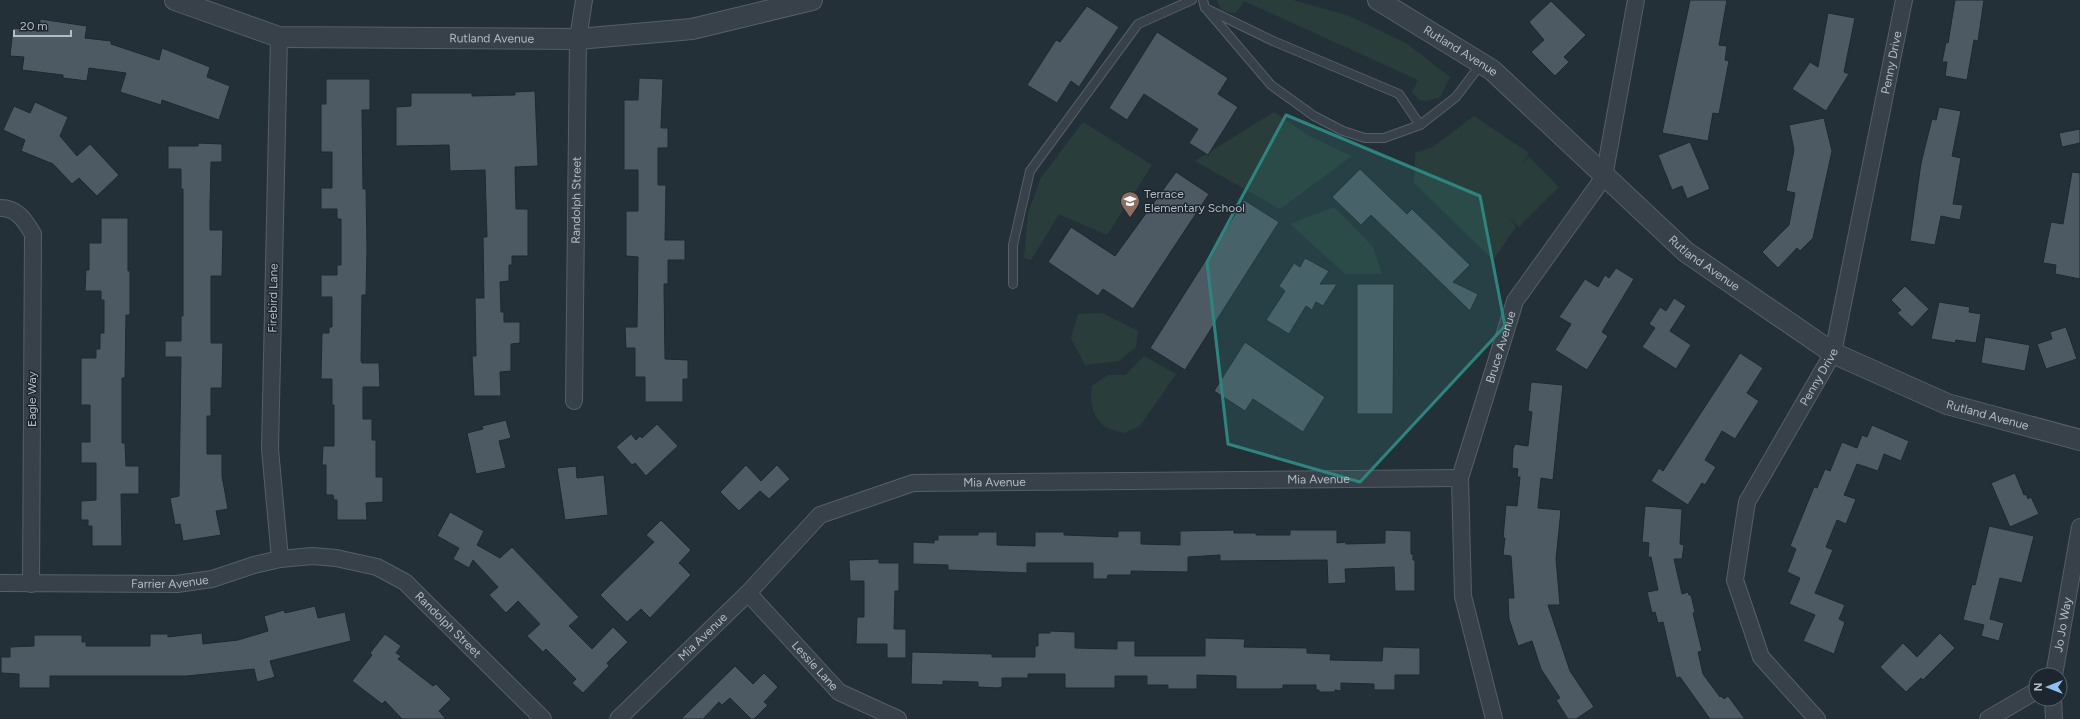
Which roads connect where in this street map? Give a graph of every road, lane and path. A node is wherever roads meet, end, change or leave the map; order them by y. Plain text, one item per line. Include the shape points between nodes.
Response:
1 (175, 0) edge
2 (584, 0) edge
3 (812, 0) edge
4 (1192, 0) edge
5 (1378, 0) edge
6 (1636, 0) edge
7 (1904, 0) edge
8 (1204, 4) edge
9 (279, 37) junction
10 (578, 40) junction
11 (1481, 64) junction
12 (1420, 125) junction
13 (1604, 177) junction
14 (0, 208) edge
15 (1013, 284) dead end
16 (1833, 353) junction
17 (574, 401) dead end
18 (2080, 440) edge
19 (1460, 478) junction
20 (2080, 527) edge
21 (336, 558) joint
22 (280, 559) junction
23 (0, 583) edge
24 (31, 584) junction
25 (748, 593) junction
26 (2055, 667) edge
27 (2028, 696) edge
28 (2053, 707) edge
29 (543, 719) edge
30 (618, 719) edge
31 (898, 719) edge
32 (1494, 719) edge
33 (1817, 719) edge
34 (1988, 719) edge
35 (2054, 719) edge

1 - 9 street, Rutland Avenue
2 - 10 street, Randolph Street
3 - 10 street, Rutland Avenue via 692,29
4 - 15 lane via 1138,24 1030,171 1013,245
5 - 11 street, Rutland Avenue
6 - 13 street, Bruce Avenue
7 - 16 street, Penny Drive
8 - 12 lane via 1273,41 1399,94
8 - 12 lane via 1271,86 1314,116 1343,131 1365,138 1384,138
9 - 10 street, Rutland Avenue
9 - 22 street, Firebird Lane via 270,448
10 - 17 street, Randolph Street
11 - 12 lane via 1456,97
11 - 13 street, Rutland Avenue via 1492,70
13 - 16 street, Rutland Avenue via 1686,252
13 - 19 street, Bruce Avenue via 1515,301
14 - 24 street, Eagle Way via 23,216 33,234
16 - 18 street, Rutland Avenue via 1947,404
16 - 33 street, Penny Drive via 1747,502 1735,580 1761,657
19 - 25 street, Mia Avenue via 913,483 820,516
19 - 32 street, Bruce Avenue via 1463,596
20 - 26 street, Jo Jo Way
21 - 22 street, Farrier Avenue via 312,556
21 - 29 street, Randolph Street via 377,567 405,582
22 - 24 street, Farrier Avenue via 212,579 177,584
23 - 24 street, Farrier Avenue
25 - 30 street, Mia Avenue
25 - 31 street, Lessie Lane via 839,692
27 - 34 street
28 - 35 street

